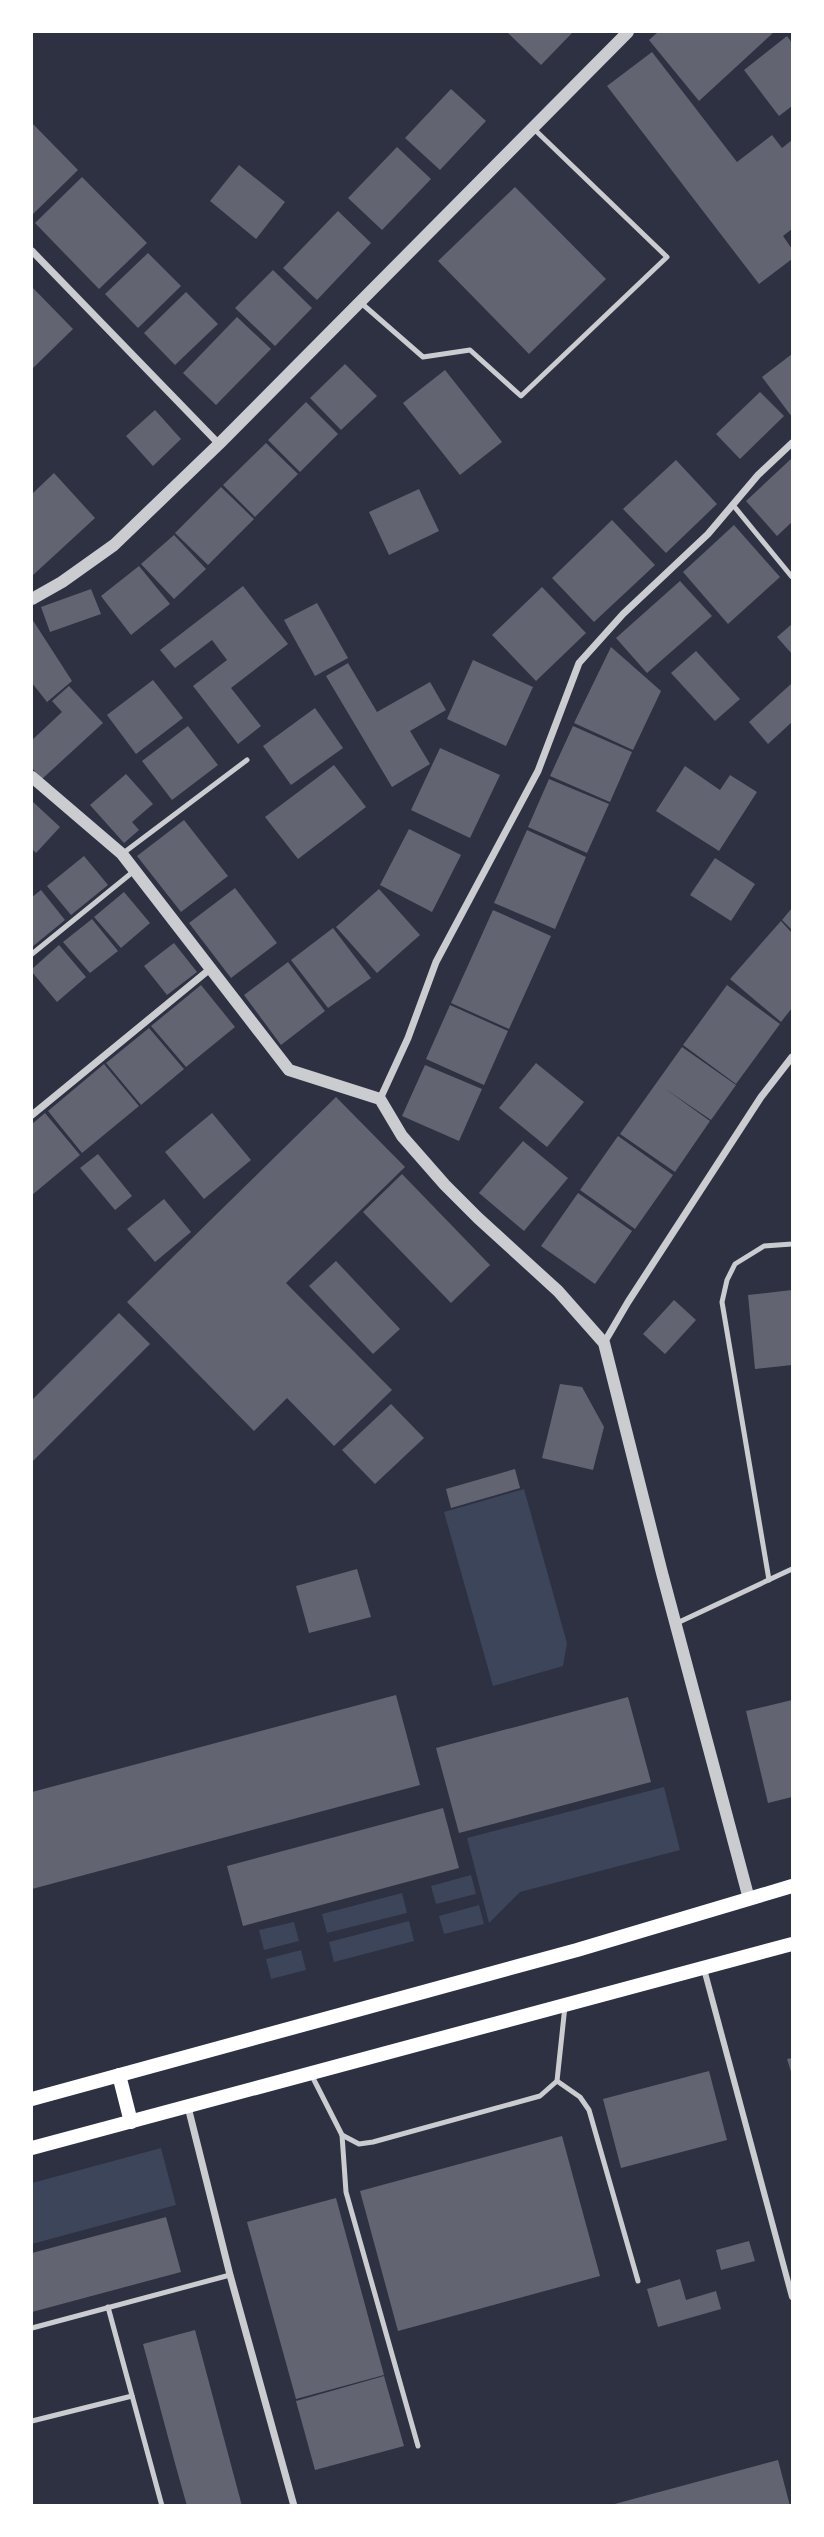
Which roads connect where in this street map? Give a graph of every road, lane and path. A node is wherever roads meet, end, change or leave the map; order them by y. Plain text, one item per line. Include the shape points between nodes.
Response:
1 (628, 32) edge
2 (533, 128) junction
3 (32, 251) edge
4 (360, 302) junction
5 (793, 443) edge
6 (219, 444) junction
7 (733, 505) junction
8 (793, 577) edge
9 (32, 599) edge
10 (247, 760) dead end
11 (32, 777) edge
12 (122, 854) junction
13 (134, 871) junction
14 (32, 954) edge
15 (209, 969) junction
16 (793, 1056) edge
17 (380, 1099) junction
18 (32, 1115) edge
19 (793, 1244) edge
20 (604, 1343) junction
21 (793, 1569) edge
22 (769, 1580) junction
23 (675, 1624) junction
24 (793, 1885) edge
25 (749, 1899) junction
26 (793, 1944) edge
27 (704, 1969) junction
28 (565, 2006) junction
29 (311, 2074) junction
30 (119, 2075) junction
31 (557, 2081) junction
32 (32, 2099) edge
33 (188, 2107) junction
34 (131, 2122) junction
35 (342, 2135) junction
36 (32, 2148) edge
37 (230, 2274) junction
38 (638, 2281) dead end
39 (793, 2297) edge
40 (108, 2307) junction
41 (32, 2328) edge
42 (132, 2396) junction
43 (32, 2421) edge
44 (418, 2446) dead end
45 (162, 2505) edge
46 (294, 2505) edge

1 - 2 street
2 - 4 street
2 - 4 lane via 667,257 521,396 470,350 423,356
3 - 6 street
4 - 6 street
5 - 7 street
6 - 9 street via 114,545
7 - 8 lane
7 - 17 street via 579,663 538,771 436,962
10 - 12 lane
11 - 12 street
12 - 13 street
13 - 14 lane
13 - 15 street
15 - 17 street via 289,1070
15 - 18 street
16 - 20 street via 754,1108
17 - 20 street via 401,1136 445,1185 558,1291
19 - 22 lane via 764,1246 735,1264 722,1302
20 - 23 street
21 - 22 lane
22 - 23 lane
23 - 25 street
24 - 25 main road
25 - 30 main road
26 - 27 main road
27 - 28 main road
27 - 39 street
28 - 29 main road
28 - 31 lane
29 - 33 main road
29 - 35 lane
30 - 32 main road
30 - 34 main road
31 - 35 lane via 540,2096 373,2142 359,2144
31 - 38 lane via 580,2097 589,2110
33 - 34 main road
33 - 37 street
34 - 36 main road
35 - 44 lane via 346,2192
37 - 40 lane
37 - 46 street
40 - 41 lane
40 - 42 lane
42 - 43 lane
42 - 45 lane

